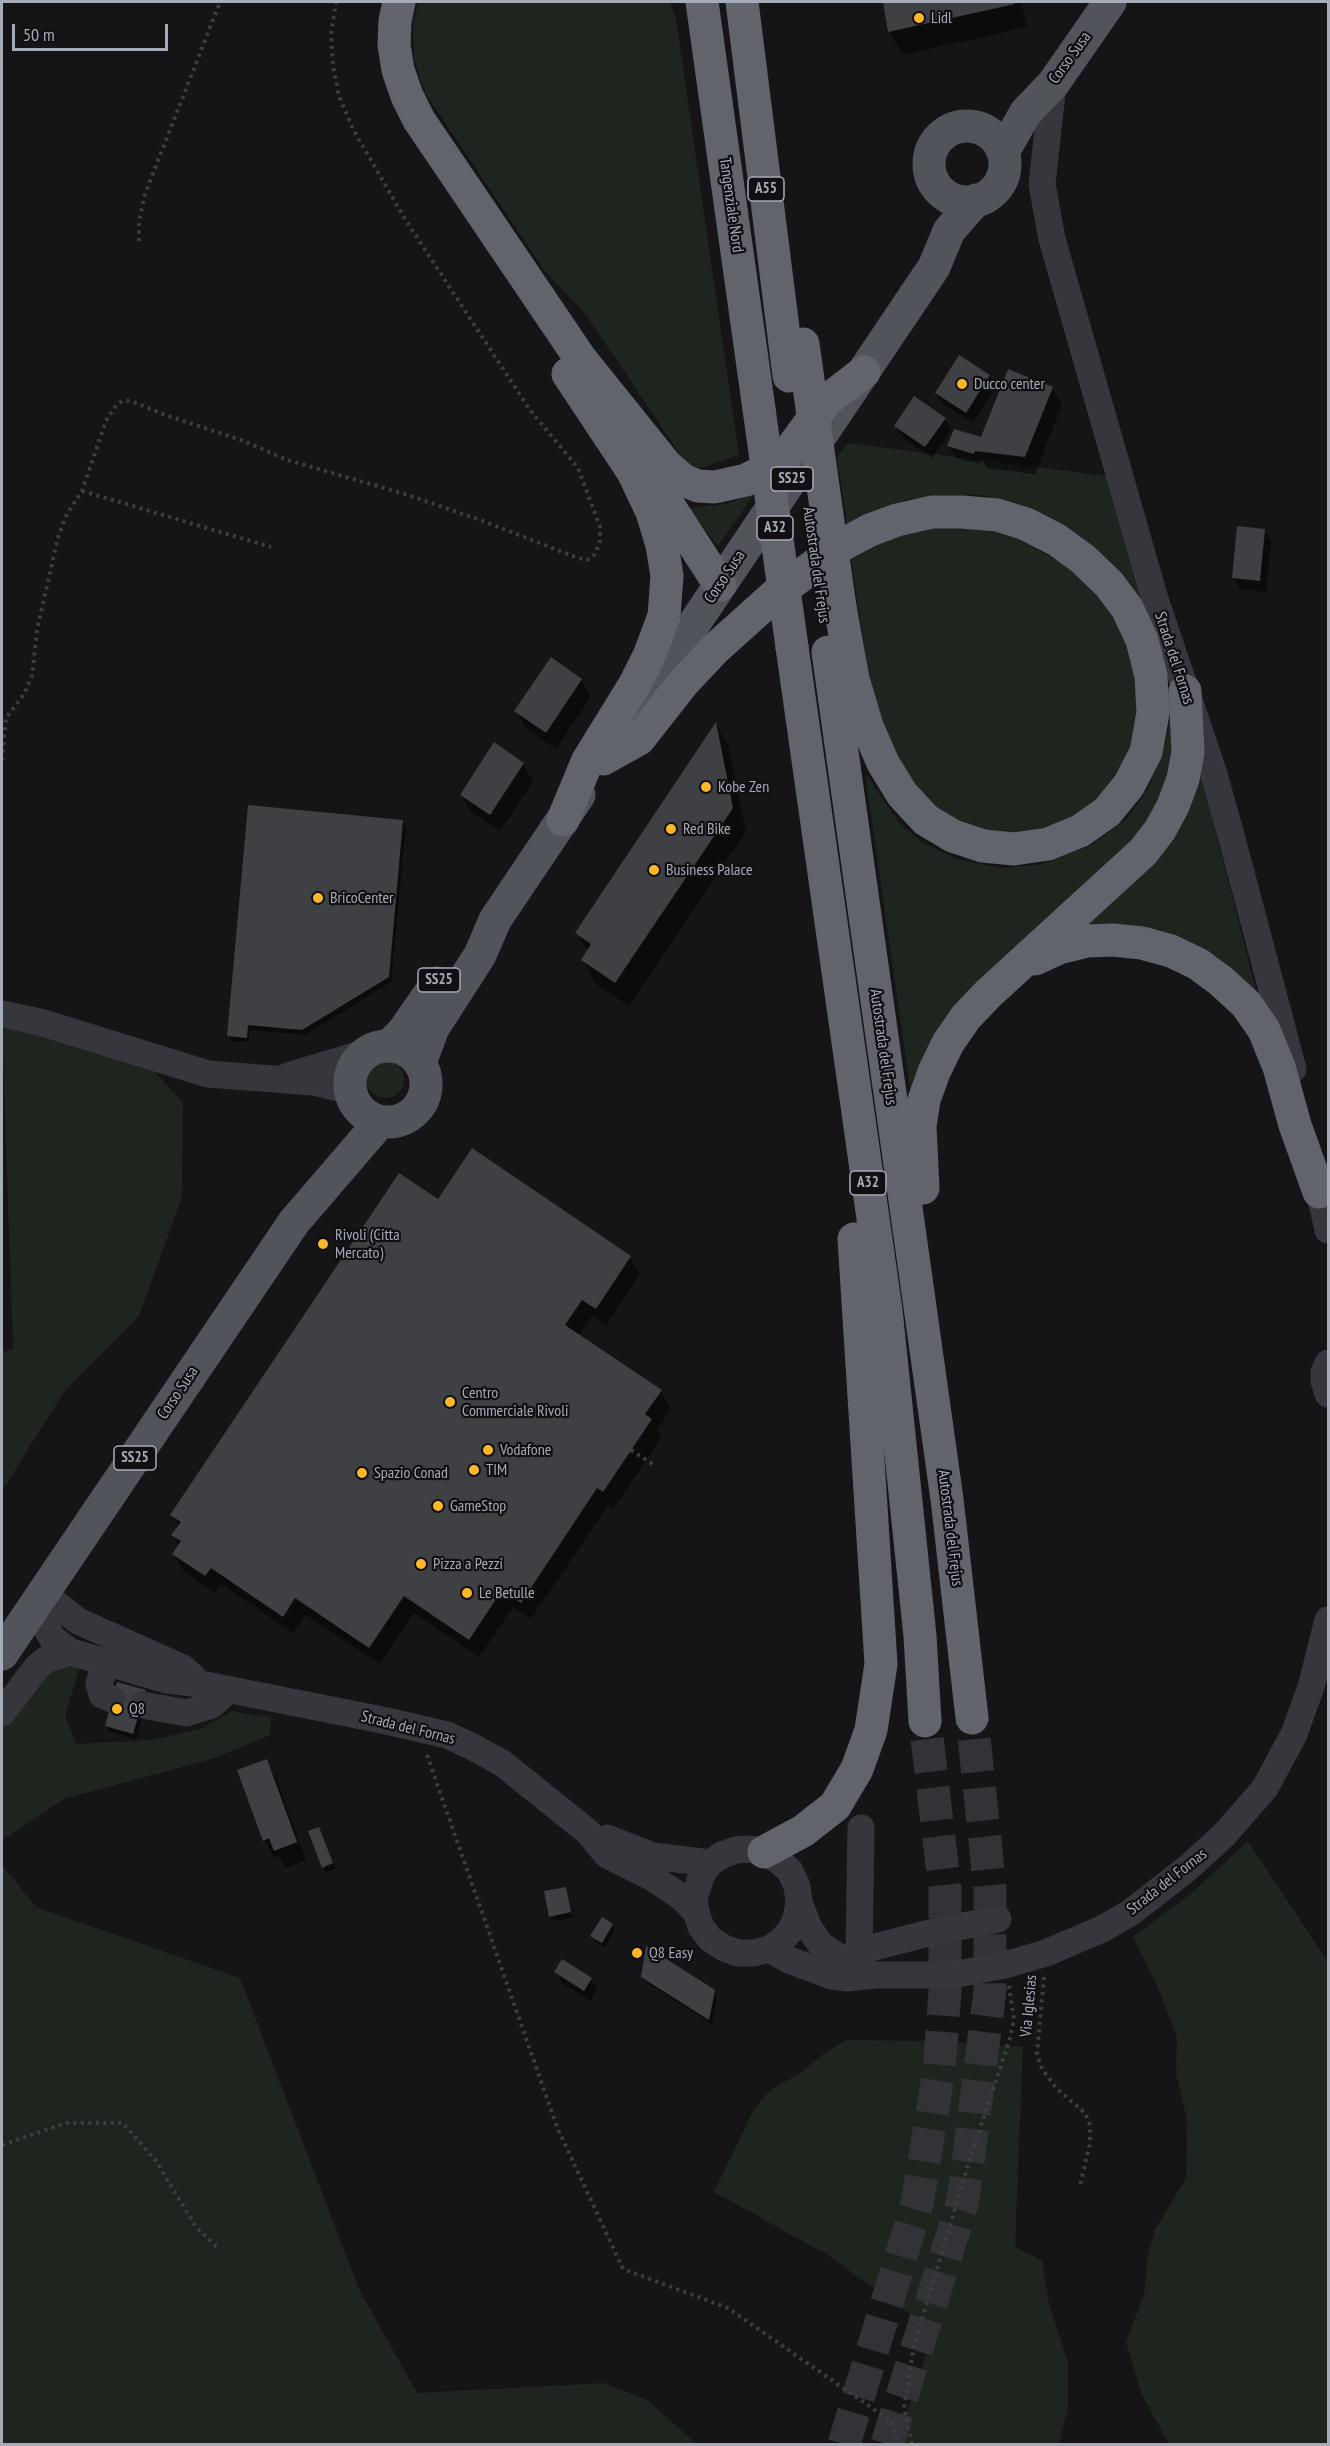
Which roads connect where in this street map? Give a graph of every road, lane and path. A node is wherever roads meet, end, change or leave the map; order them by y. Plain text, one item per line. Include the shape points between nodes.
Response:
1 (220, 2) edge
2 (336, 2) edge
3 (399, 2) edge
4 (685, 2) edge
5 (702, 2) edge
6 (742, 2) edge
7 (1110, 2) edge
8 (1053, 84) junction
9 (992, 140) junction
10 (942, 192) junction
11 (976, 200) junction
12 (733, 221) junction
13 (490, 226) junction
14 (949, 231) junction
15 (140, 241) dead end
16 (775, 259) junction
17 (580, 358) junction
18 (864, 372) junction
19 (789, 376) joint
20 (759, 410) joint
21 (82, 491) junction
22 (271, 547) dead end
23 (720, 585) junction
24 (832, 613) junction
25 (1185, 691) junction
26 (603, 759) junction
27 (2, 760) edge
28 (563, 820) junction
29 (495, 920) junction
30 (1019, 965) junction
31 (2, 1014) edge
32 (378, 1049) junction
33 (420, 1063) junction
34 (282, 1078) junction
35 (854, 1082) junction
36 (362, 1106) junction
37 (1319, 1192) junction
38 (1329, 1230) edge
39 (1329, 1363) edge
40 (1329, 1394) edge
41 (631, 1450) dead end
42 (654, 1465) dead end
43 (947, 1499) junction
44 (43, 1593) junction
45 (1329, 1620) edge
46 (71, 1652) junction
47 (2, 1654) edge
48 (106, 1662) junction
49 (176, 1666) junction
50 (201, 1684) junction
51 (228, 1690) junction
52 (112, 1699) dead end
53 (142, 1705) dead end
54 (2, 1713) edge
55 (972, 1718) tunnel mouth
56 (925, 1721) tunnel mouth
57 (419, 1728) junction
58 (861, 1828) dead end
59 (588, 1832) junction
60 (764, 1852) junction
61 (710, 1863) junction
62 (799, 1902) junction
63 (696, 1912) junction
64 (998, 1919) dead end
65 (769, 1949) junction
66 (1046, 1953) junction
67 (863, 1964) junction
68 (1005, 1965) junction
69 (2, 2145) edge
70 (1080, 2186) dead end
71 (218, 2248) dead end
72 (898, 2445) edge
73 (912, 2445) edge

1 - 15 path via 145,194 139,220
2 - 21 path via 331,34 333,66 339,96 353,129 405,219 530,410 578,468 600,527 595,554 587,560 578,558 450,509 286,460 131,401 115,406 106,421
3 - 13 highway via 394,45 407,96
4 - 12 highway via 708,165
5 - 12 highway, Tangenziale Nord / A55
6 - 16 highway, A55
7 - 8 main road, Corso Susa / SS25
8 - 9 main road, Corso Susa / SS25
8 - 25 street, Strada del Fornas via 1044,153 1044,206 1154,596
9 - 10 main road via 968,126 953,128 936,142 930,156 930,171
9 - 11 main road, SS25 via 1005,164 1003,176 988,195
10 - 11 main road via 964,202
10 - 14 main road
11 - 14 main road, Corso Susa / SS25
12 - 20 highway, Tangenziale Nord / A55
13 - 17 highway
13 - 28 highway via 562,364 633,472 663,545 667,576 664,616 650,656 586,762
14 - 18 main road, Corso Susa / SS25 via 934,267
16 - 19 highway, A55
16 - 24 highway, bridge via 798,307
17 - 18 highway via 666,465 683,480 715,487 746,480 772,468 788,453 826,401
17 - 23 highway via 599,397
18 - 23 main road, Corso Susa / SS25
19 - 24 highway, Autostrada del Frejus / A32
20 - 35 highway, Autostrada del Frejus / A32, bridge
21 - 22 path
21 - 27 path via 58,537 37,630 32,676 6,718
23 - 26 main road, Corso Susa / SS25
24 - 26 highway via 879,754 902,794 926,820 952,836 983,846 1014,849 1048,844 1080,831 1107,812 1129,785 1146,752 1153,713 1149,667 1127,608 1109,584 1057,540 1026,524 962,512 932,512 897,520 840,546 774,596 716,649 639,739
24 - 43 highway, Autostrada del Frejus / A32
25 - 30 highway via 1188,752 1180,788 1160,830 1143,852
25 - 37 street, Strada del Fornas via 1231,835 1294,1073
26 - 28 main road, Corso Susa / SS25
28 - 29 main road, Corso Susa / SS25
29 - 32 main road, Corso Susa / SS25 via 464,945 403,1032
29 - 33 main road, Corso Susa / SS25 via 480,955 433,1028
30 - 37 highway via 1059,948 1113,940 1171,951 1221,981 1246,1004 1264,1030
30 - 43 highway via 966,1017 948,1043 924,1100 920,1126 929,1245 954,1425
31 - 34 street via 208,1074
32 - 33 main road via 404,1049
32 - 34 street
32 - 36 main road, SS25 via 353,1069
33 - 36 main road, SS25 via 426,1085 419,1106 402,1120
34 - 36 street via 313,1082
35 - 56 highway, Autostrada del Frejus / A32 via 886,1310 920,1636
35 - 60 highway via 846,1160 858,1278 881,1664 871,1730 856,1769 835,1806 803,1831
36 - 44 main road, Corso Susa / SS25 via 294,1222
37 - 38 street, Strada del Fornas
39 - 40 street via 1324,1372
41 - 42 path
43 - 55 highway, Autostrada del Frejus / A32
44 - 46 street, Strada del Fornas via 48,1631
44 - 47 main road, Corso Susa / SS25
44 - 49 street, Strada del Fornas via 78,1621
45 - 66 street, Strada del Fornas via 1294,1734 1278,1766 1248,1809 1189,1867 1130,1913
46 - 48 street, Strada del Fornas
46 - 54 street via 47,1659 37,1667
48 - 49 street via 118,1655
48 - 50 street, Strada del Fornas via 167,1680
48 - 52 street via 99,1690
49 - 50 street, Strada del Fornas
50 - 51 street, Strada del Fornas
51 - 53 street via 212,1705 187,1713
51 - 57 street, Strada del Fornas
57 - 59 street, Strada del Fornas via 447,1735 502,1763
57 - 72 path via 557,2127 624,2269 728,2308 892,2422
58 - 67 street
59 - 61 street, Strada del Fornas via 653,1856
59 - 63 street, Strada del Fornas via 607,1855 665,1886
60 - 61 street via 736,1850
60 - 62 street via 790,1871
61 - 63 street via 697,1886
62 - 65 street via 790,1931
62 - 67 street, Strada del Fornas via 821,1945
63 - 65 street via 701,1927 723,1948 738,1953
64 - 67 street, Strada del Fornas via 933,1932
65 - 67 street, Strada del Fornas via 832,1976 847,1978
66 - 68 street, Strada del Fornas
66 - 70 path, Via Iglesias via 1037,2054 1042,2069 1057,2089 1085,2113 1090,2125 1090,2144
67 - 68 street, Strada del Fornas via 952,1975
68 - 73 path via 1014,2019 914,2346 904,2408
69 - 71 path via 66,2123 123,2123 156,2161 196,2227

